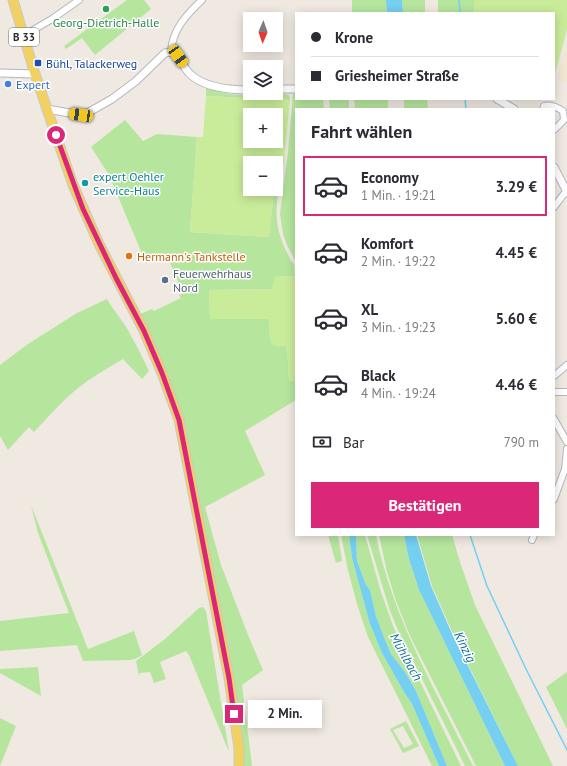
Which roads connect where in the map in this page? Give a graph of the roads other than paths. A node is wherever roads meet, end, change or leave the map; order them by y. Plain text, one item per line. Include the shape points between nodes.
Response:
1 (13, 0) edge
2 (79, 0) edge
3 (202, 0) edge
4 (23, 36) junction
5 (171, 52) junction
6 (0, 73) edge
7 (35, 74) junction
8 (283, 89) edge
9 (295, 89) edge
10 (243, 90) edge
11 (499, 100) edge
12 (512, 108) edge
13 (543, 108) edge
14 (47, 109) junction
15 (555, 129) edge
16 (555, 169) edge
17 (567, 191) edge
18 (555, 206) edge
19 (567, 365) edge
20 (555, 375) edge
21 (555, 392) edge
22 (567, 392) edge
23 (555, 421) edge
24 (567, 442) edge
25 (567, 449) edge
26 (555, 496) edge
27 (239, 766) edge

1 - 4 main road, B 33
2 - 4 street
3 - 5 street via 180,24
4 - 7 main road, B 33
5 - 10 street via 178,56 188,72 202,82 218,88
5 - 14 street via 165,53 136,81 112,99 89,112 81,115
6 - 7 street
7 - 14 main road, B 33
8 - 9 street
11 - 12 street
13 - 15 street via 547,105 563,111 564,120
14 - 27 main road, B 33 via 83,209 144,331 179,420 229,678
16 - 17 street
17 - 18 street
19 - 20 street
21 - 22 street
23 - 24 street
25 - 26 street via 565,469

